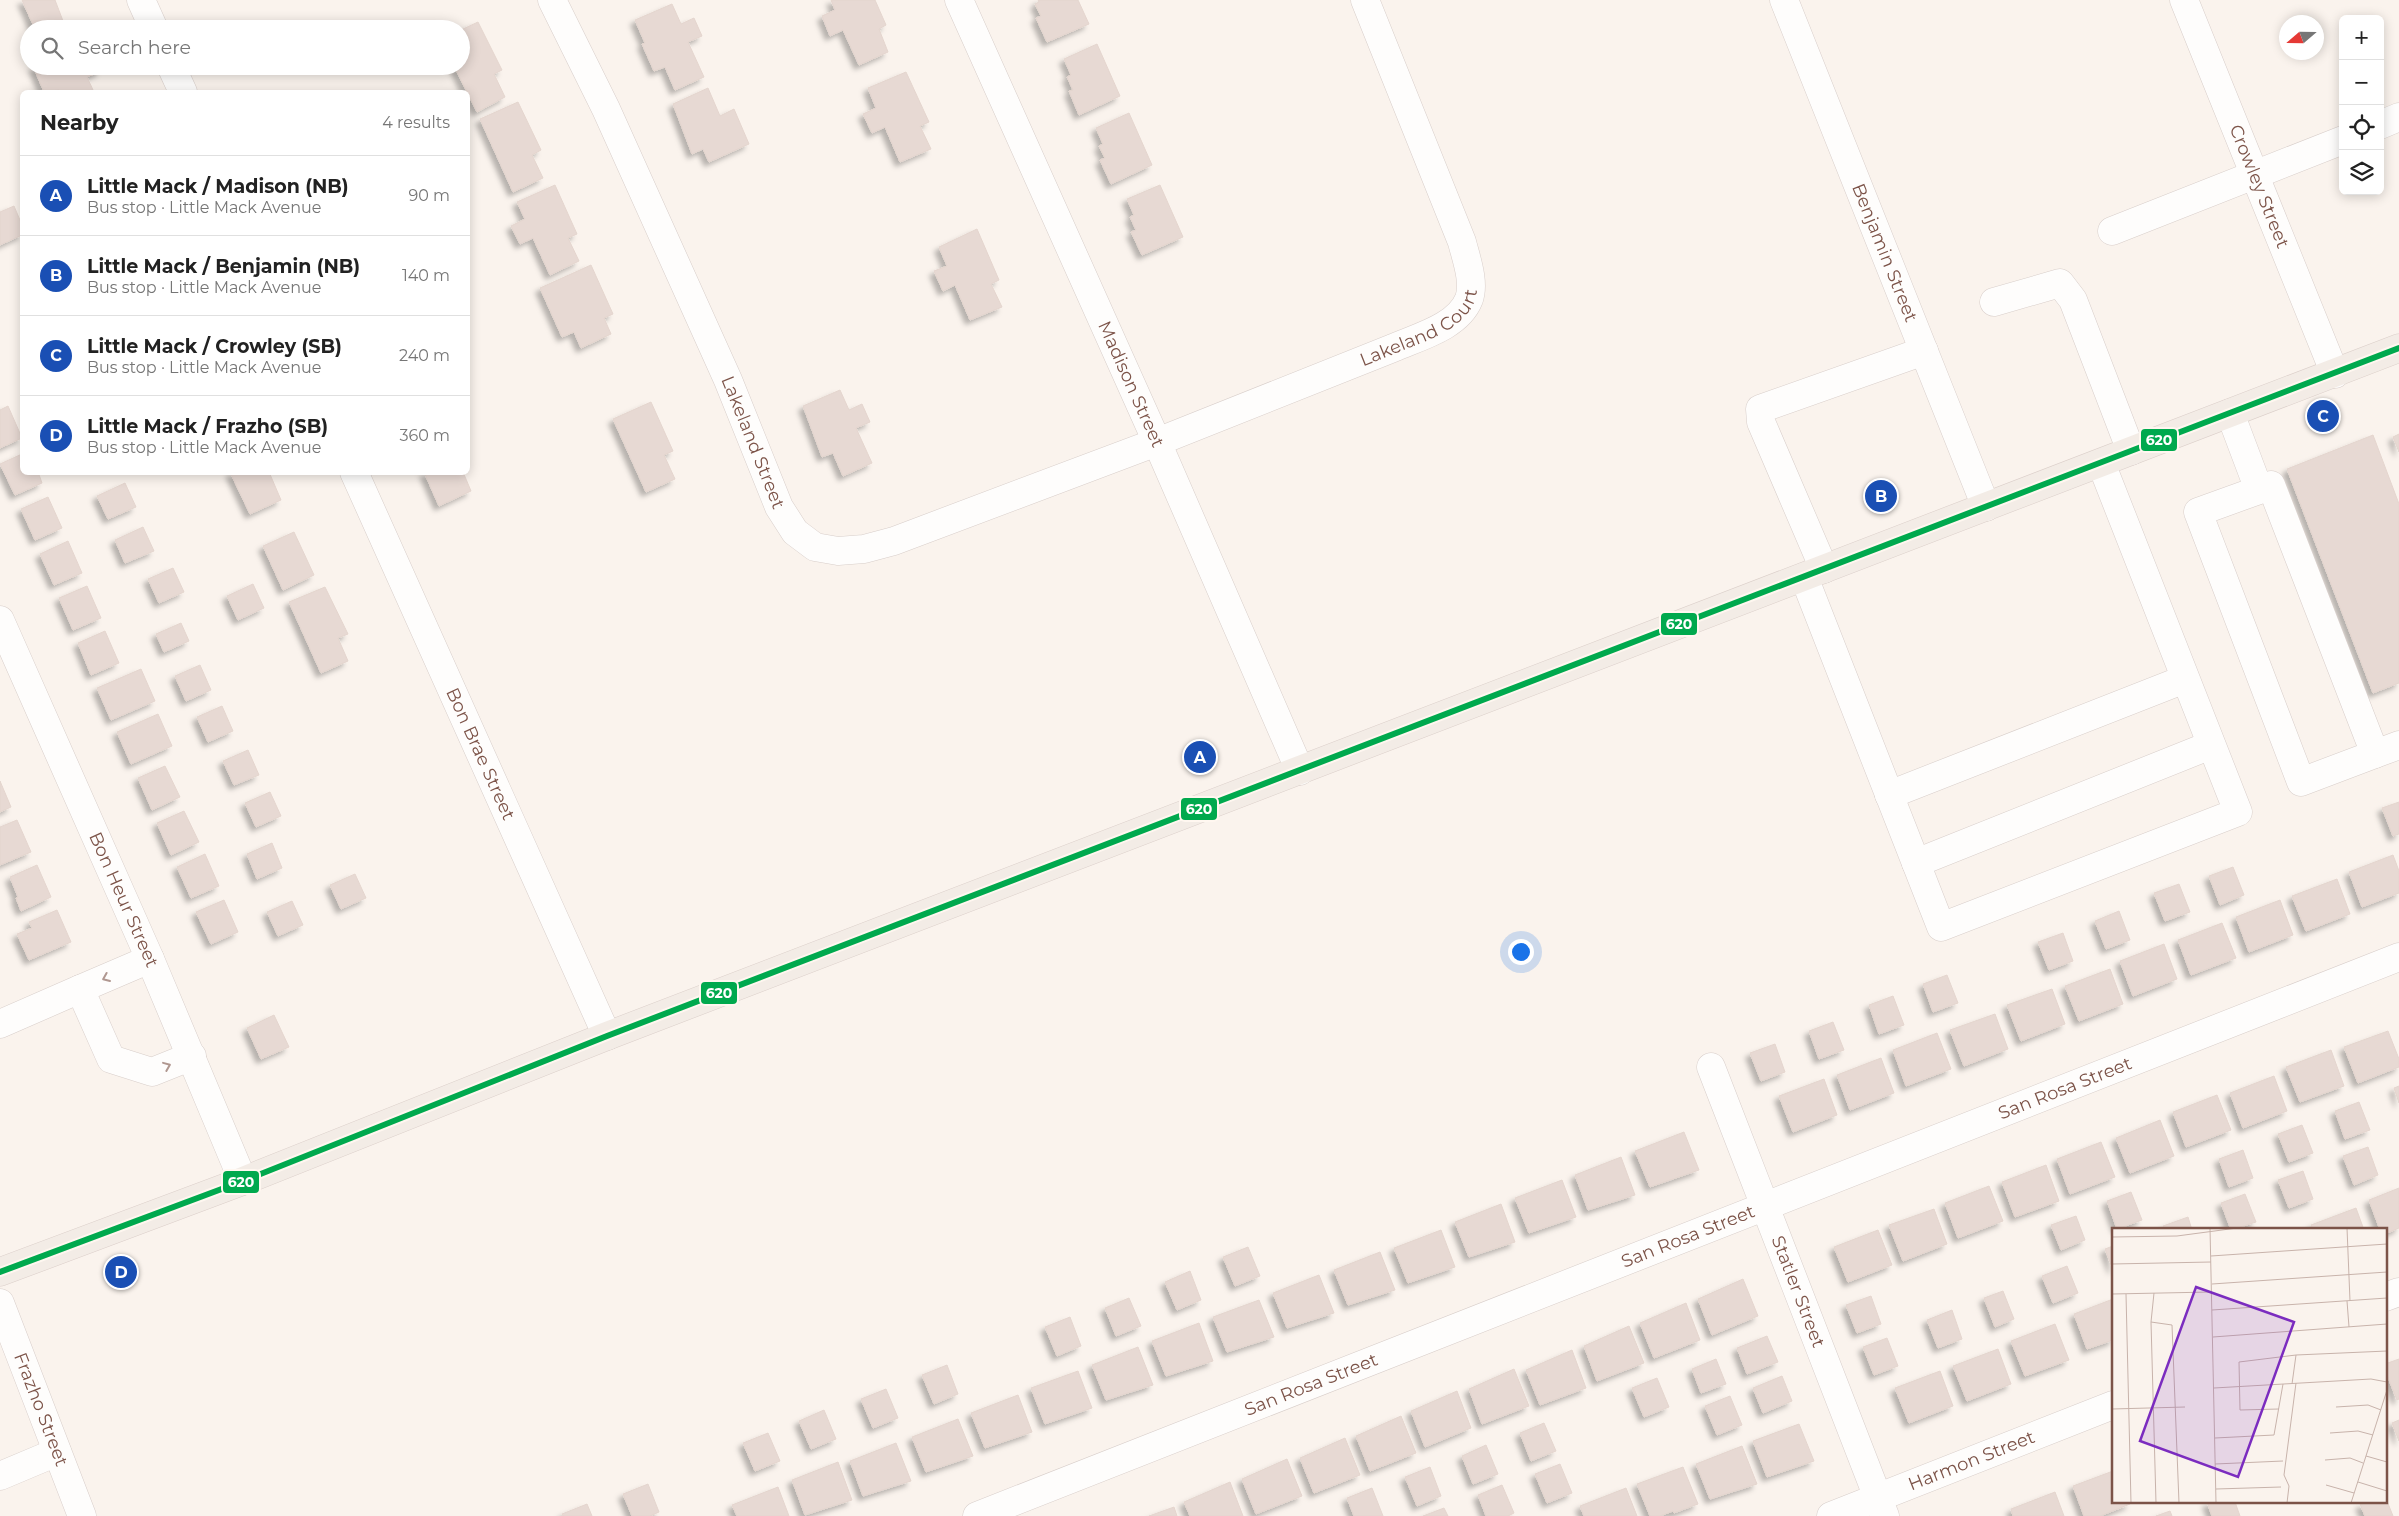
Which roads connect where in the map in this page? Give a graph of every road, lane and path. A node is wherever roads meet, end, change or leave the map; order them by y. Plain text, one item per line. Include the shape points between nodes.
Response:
1 (141, 0) edge
2 (552, 0) edge
3 (959, 0) edge
4 (1365, 0) edge
5 (1784, 0) edge
6 (2184, 0) edge
7 (150, 20) edge
8 (175, 75) edge
9 (182, 90) edge
10 (2399, 118) edge
11 (2384, 124) edge
12 (2339, 142) edge
13 (2254, 175) junction
14 (2112, 231) dead end
15 (1994, 302) dead end
16 (2399, 348) edge
17 (1924, 351) junction
18 (2335, 374) junction
19 (2230, 413) junction
20 (1157, 442) junction
21 (2131, 451) junction
22 (2101, 463) junction
23 (355, 475) edge
24 (2259, 490) junction
25 (1986, 506) junction
26 (1814, 573) junction
27 (0, 620) edge
28 (2185, 679) junction
29 (2211, 745) junction
30 (2387, 750) edge
31 (1300, 771) junction
32 (1889, 795) junction
33 (1916, 863) junction
34 (2399, 957) edge
35 (150, 959) junction
36 (80, 989) junction
37 (0, 1024) edge
38 (607, 1036) junction
39 (192, 1056) junction
40 (1711, 1067) dead end
41 (243, 1181) junction
42 (1766, 1207) junction
43 (0, 1272) edge
44 (2399, 1292) edge
45 (2386, 1297) edge
46 (0, 1303) edge
47 (2112, 1405) edge
48 (57, 1452) junction
49 (0, 1476) edge
50 (1881, 1507) edge
51 (82, 1516) edge
52 (978, 1516) edge
53 (1830, 1516) edge

1 - 7 street
2 - 20 street, Lakeland Street via 606,108 728,380 779,507 795,532 815,547 838,551 864,550 894,541
3 - 20 street, Madison Street
4 - 20 street, Lakeland Court via 1462,242 1469,272 1469,298 1460,313 1446,324
5 - 17 street, Benjamin Street
6 - 13 street, Crowley Street
8 - 9 street
10 - 11 street
12 - 13 street
13 - 14 street
13 - 18 street, Crowley Street
15 - 21 street via 2060,283 2073,300
16 - 18 main road
17 - 25 street, Benjamin Street
17 - 26 street via 1760,409 1761,422
18 - 19 main road
19 - 21 main road
19 - 24 street
20 - 31 street, Madison Street
21 - 22 main road
22 - 25 main road
22 - 28 street
23 - 38 street, Bon Brae Street
24 - 30 street via 2271,486
24 - 30 street via 2198,512 2301,782
25 - 26 main road
26 - 31 main road
26 - 32 street
27 - 35 street, Bon Heur Street
28 - 29 street
28 - 32 street
29 - 33 street
29 - 33 street via 2238,812 1941,927
31 - 38 main road
32 - 33 street
34 - 42 street, San Rosa Street
35 -> 36 street
35 - 39 street, Bon Heur Street
36 - 37 street
36 -> 39 street via 111,1059 152,1072
38 - 41 main road
39 - 41 street, Bon Heur Street
40 - 42 street, Statler Street
41 - 43 main road
42 - 50 street, Statler Street
42 - 52 street, San Rosa Street
44 - 45 street
46 - 48 street, Frazho Street
47 - 50 street, Harmon Street
48 - 49 street
48 - 51 street, Frazho Street
50 - 53 street, Harmon Street

